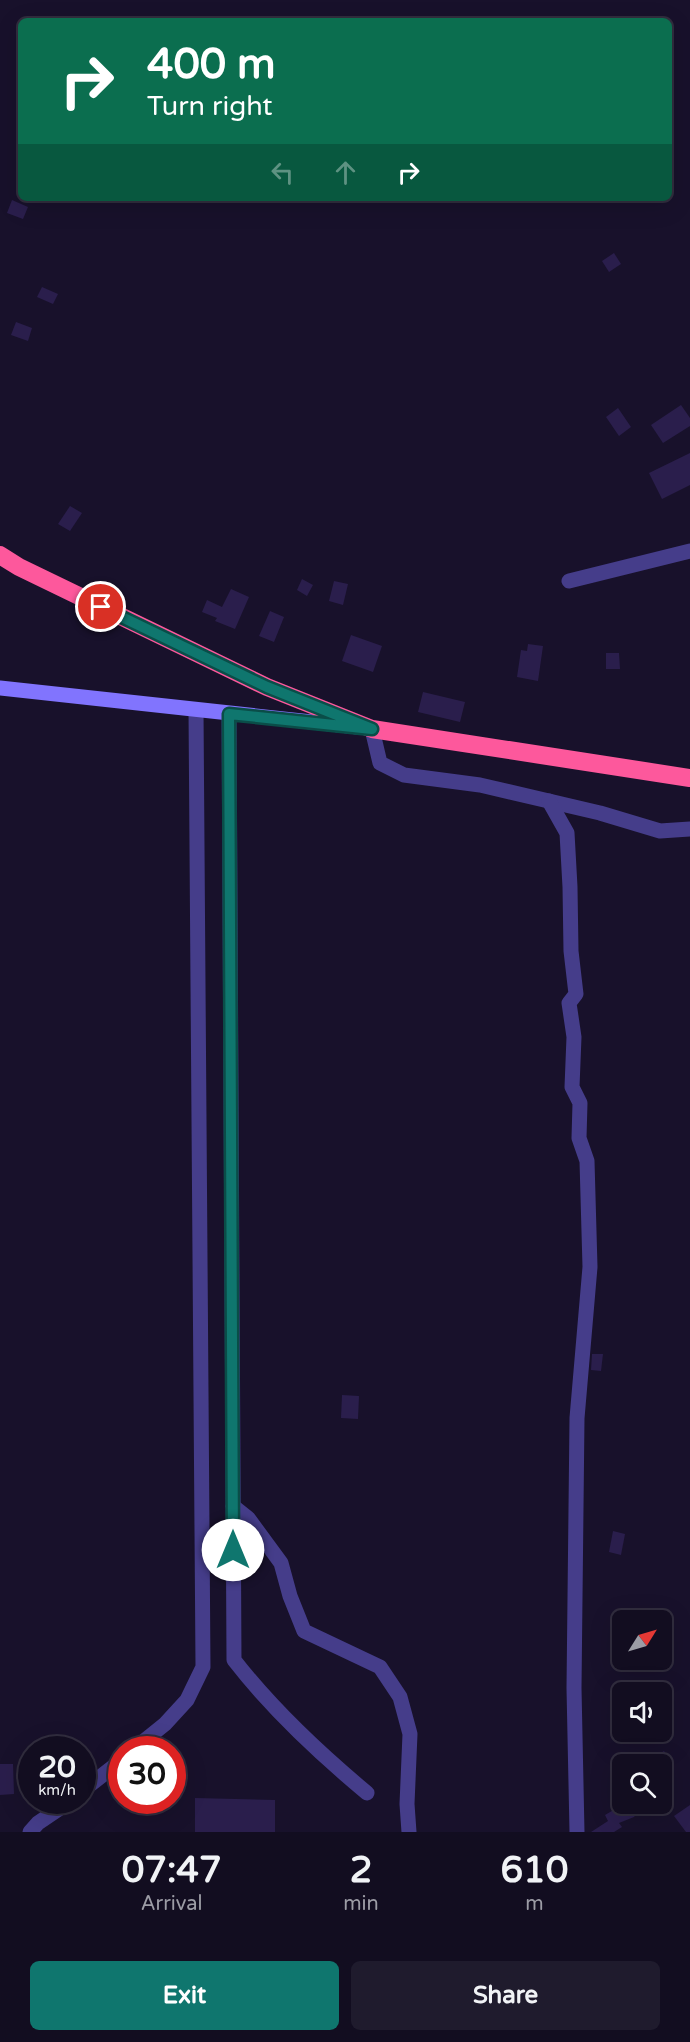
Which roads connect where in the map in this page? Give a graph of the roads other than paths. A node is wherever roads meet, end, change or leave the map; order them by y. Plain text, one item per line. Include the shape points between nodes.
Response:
1 (690, 551) edge
2 (0, 555) edge
3 (569, 581) dead end
4 (0, 688) edge
5 (196, 710) junction
6 (229, 714) junction
7 (372, 729) junction
8 (686, 778) edge
9 (549, 801) junction
10 (690, 829) edge
11 (233, 1506) junction
12 (150, 1736) edge
13 (108, 1771) edge
14 (96, 1780) edge
15 (367, 1793) dead end
16 (51, 1814) edge
17 (30, 1832) edge
18 (409, 1832) edge
19 (577, 1832) edge

1 - 3 street
2 - 7 highway via 267,687
4 - 5 main road
5 - 6 main road
5 - 12 street via 203,1667 187,1700
6 - 7 main road
6 - 11 street
7 - 8 highway
7 - 9 street via 380,763 404,775 480,785
9 - 10 street via 660,831
9 - 19 street via 567,833 576,994 569,1003 574,1037 572,1087 580,1103 579,1138 587,1161 590,1267 577,1418
11 - 15 street via 234,1660 269,1702
11 - 18 street via 248,1518 281,1563 304,1631 380,1668 400,1697 410,1734
13 - 14 street
16 - 17 street

